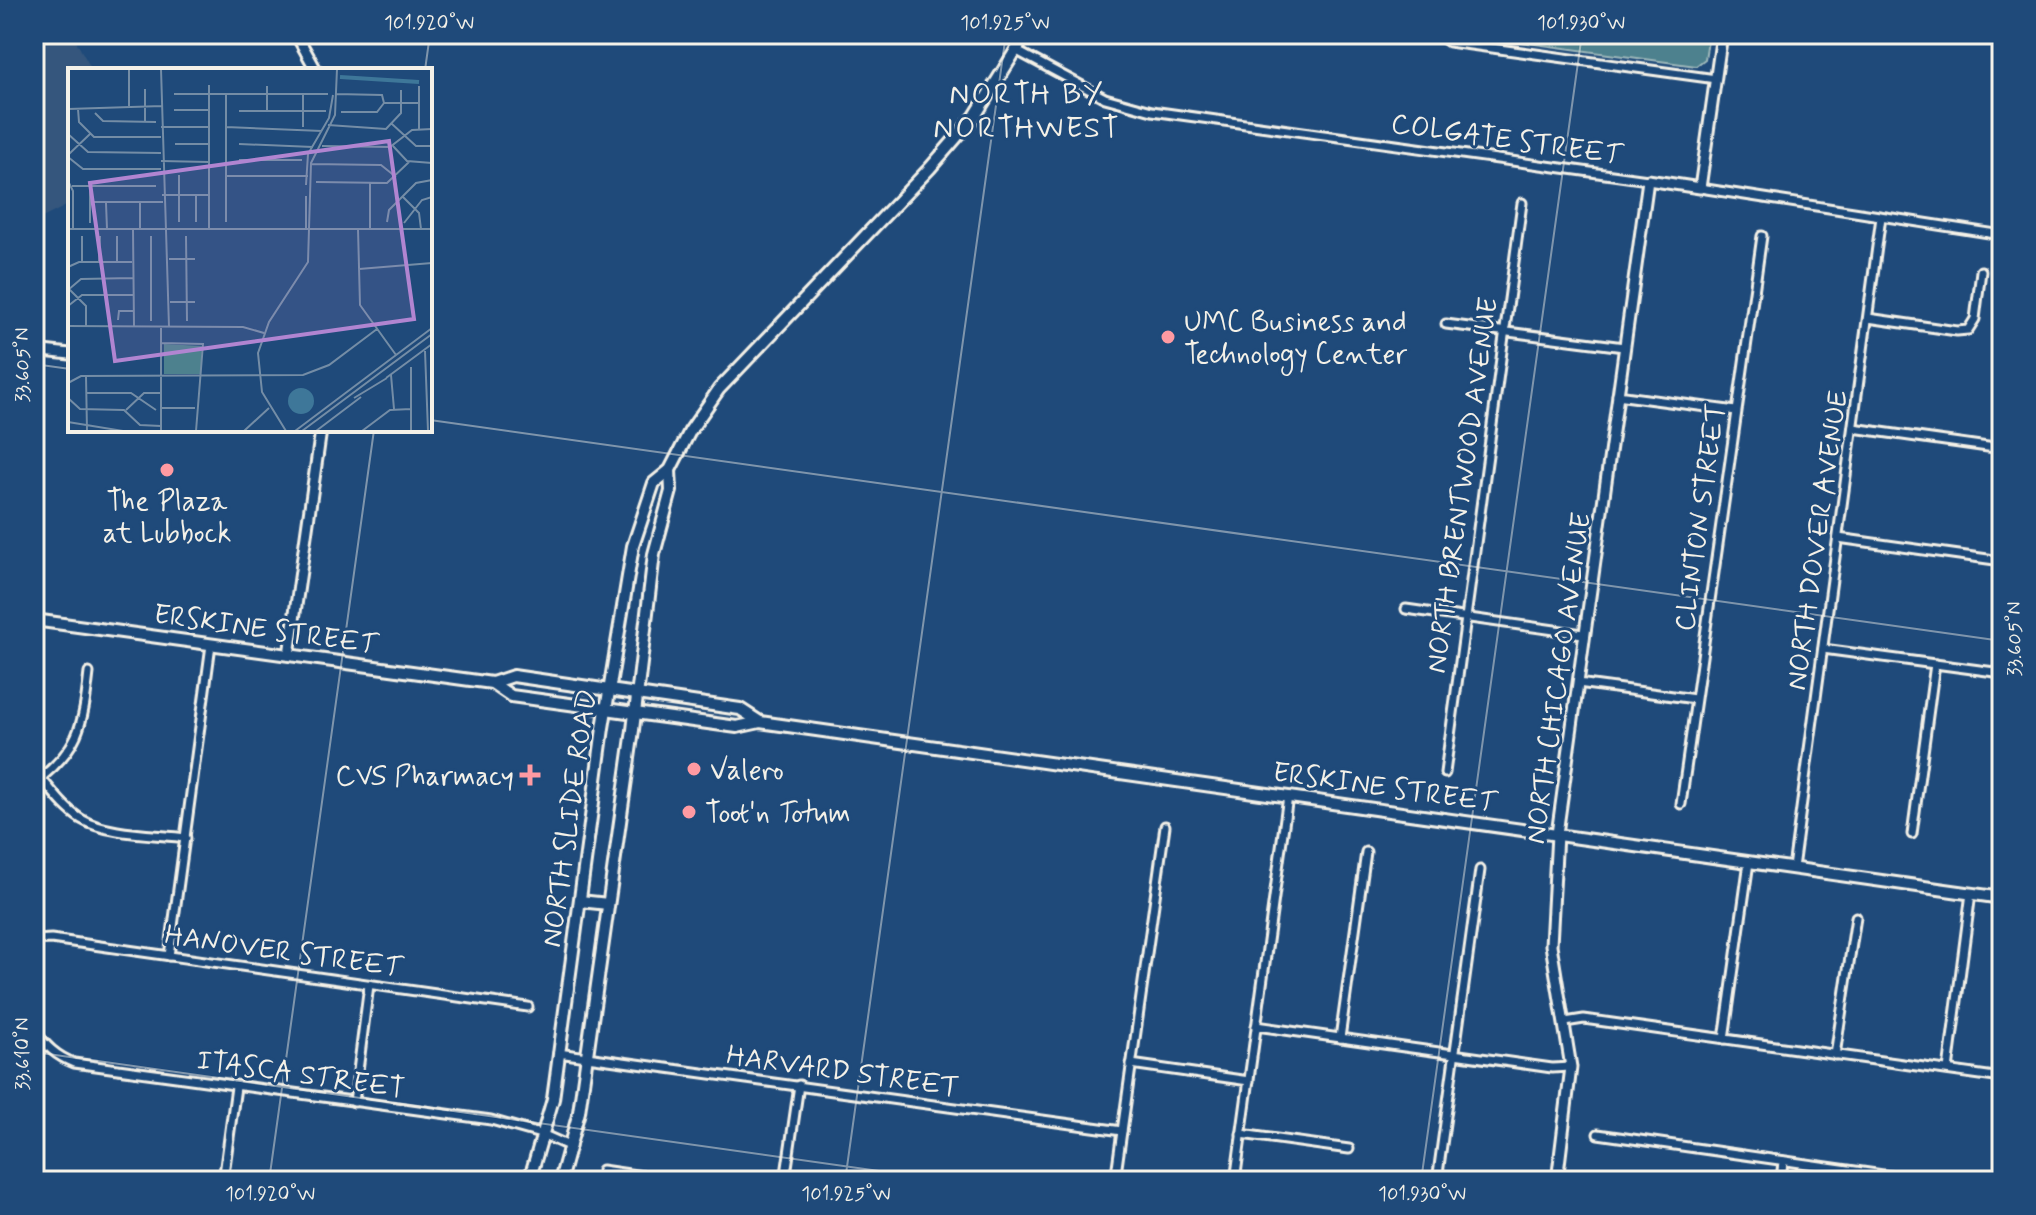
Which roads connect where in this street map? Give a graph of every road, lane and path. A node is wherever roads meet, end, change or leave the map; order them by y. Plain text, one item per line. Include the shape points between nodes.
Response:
1 (296, 34) edge
2 (1026, 34) edge
3 (1437, 34) edge
4 (1722, 34) edge
5 (1017, 51) junction
6 (315, 68) edge
7 (1716, 79) junction
8 (1648, 180) junction
9 (1700, 188) junction
10 (1522, 203) dead end
11 (1881, 217) junction
12 (2002, 235) edge
13 (1762, 236) dead end
14 (1981, 271) dead end
15 (1868, 318) junction
16 (1446, 324) dead end
17 (1504, 331) junction
18 (1624, 347) junction
19 (34, 350) edge
20 (68, 354) edge
21 (1617, 395) junction
22 (1736, 411) junction
23 (1853, 428) junction
24 (321, 432) edge
25 (2002, 449) edge
26 (670, 470) junction
27 (1838, 538) junction
28 (2002, 561) edge
29 (1406, 609) dead end
30 (1466, 617) junction
31 (34, 620) edge
32 (1583, 634) junction
33 (211, 645) junction
34 (1823, 649) junction
35 (289, 655) junction
36 (1935, 664) junction
37 (89, 673) dead end
38 (2002, 673) edge
39 (492, 683) junction
40 (1578, 683) junction
41 (610, 690) junction
42 (636, 694) junction
43 (1695, 699) junction
44 (607, 709) junction
45 (634, 713) junction
46 (760, 722) junction
47 (1445, 773) dead end
48 (37, 781) edge
49 (1288, 796) junction
50 (1681, 804) dead end
51 (1165, 826) dead end
52 (1557, 834) junction
53 (1912, 834) dead end
54 (186, 838) junction
55 (1366, 852) dead end
56 (1749, 862) junction
57 (1793, 868) junction
58 (1480, 870) dead end
59 (1971, 893) junction
60 (2002, 898) edge
61 (580, 901) junction
62 (608, 904) junction
63 (1856, 917) dead end
64 (34, 940) edge
65 (169, 956) junction
66 (369, 985) junction
67 (528, 1007) dead end
68 (1565, 1022) junction
69 (1256, 1026) junction
70 (34, 1030) edge
71 (1340, 1038) junction
72 (1724, 1039) junction
73 (558, 1053) junction
74 (1455, 1054) junction
75 (1835, 1055) junction
76 (587, 1057) junction
77 (1131, 1064) junction
78 (1571, 1067) junction
79 (1948, 1070) junction
80 (2002, 1078) edge
81 (1249, 1081) junction
82 (799, 1085) junction
83 (236, 1087) junction
84 (354, 1102) junction
85 (1122, 1131) junction
86 (1241, 1134) junction
87 (1598, 1134) dead end
88 (544, 1135) junction
89 (571, 1147) junction
90 (1349, 1149) dead end
91 (1783, 1161) junction
92 (602, 1170) dead end
93 (34, 1178) edge
94 (59, 1181) edge
95 (223, 1181) edge
96 (529, 1181) edge
97 (560, 1181) edge
98 (677, 1181) edge
99 (785, 1181) edge
100 (1115, 1181) edge
101 (1235, 1181) edge
102 (1437, 1181) edge
103 (1557, 1181) edge
104 (1781, 1181) edge
105 (1925, 1181) edge

1 - 6 street
2 - 5 main road, NORTH SLIDE ROAD
3 - 7 street via 1449,42
4 - 7 street
5 - 8 street, COLGATE STREET via 1084,88 1135,107
5 - 26 main road, NORTH SLIDE ROAD via 975,116 719,389
7 - 9 street
8 - 9 street, COLGATE STREET
8 - 18 street, NORTH CHICAGO AVENUE
9 - 11 street, COLGATE STREET
10 - 17 street, NORTH BRENTWOOD AVENUE
11 - 12 street, COLGATE STREET
11 - 15 street, NORTH DOVER AVENUE
13 - 22 street, CLINTON STREET
14 - 15 street via 1975,319 1968,330
15 - 23 street, NORTH DOVER AVENUE
16 - 17 street
17 - 18 street
17 - 30 street, NORTH BRENTWOOD AVENUE
18 - 21 street, NORTH CHICAGO AVENUE
19 - 20 street
21 - 22 street
21 - 32 street, NORTH CHICAGO AVENUE
22 - 43 street, CLINTON STREET
23 - 25 street
23 - 27 street, NORTH DOVER AVENUE
24 - 35 street
26 - 41 main road, NORTH SLIDE ROAD via 654,483 633,546
26 - 42 main road, NORTH SLIDE ROAD via 671,491 654,554
27 - 28 street
27 - 34 street, NORTH DOVER AVENUE
29 - 30 street
30 - 32 street
30 - 47 street, NORTH BRENTWOOD AVENUE
31 - 33 main road, ERSKINE STREET
32 - 40 street, NORTH CHICAGO AVENUE
33 - 35 main road, ERSKINE STREET
33 - 54 street
34 - 36 street
34 - 57 street, NORTH DOVER AVENUE
35 - 39 main road, ERSKINE STREET
36 - 38 street
36 - 53 street
37 - 48 street via 79,733 66,754
39 - 41 main road, ERSKINE STREET via 513,676
39 - 44 main road, ERSKINE STREET via 511,696
40 - 43 street
40 - 52 street, NORTH CHICAGO AVENUE
41 - 42 main road, ERSKINE STREET
41 - 44 main road, NORTH SLIDE ROAD
42 - 45 main road, NORTH SLIDE ROAD
42 - 46 main road, ERSKINE STREET via 740,709
43 - 50 street, CLINTON STREET
44 - 45 main road, ERSKINE STREET
44 - 61 main road, NORTH SLIDE ROAD
45 - 46 main road, ERSKINE STREET via 737,727
45 - 62 main road, NORTH SLIDE ROAD
46 - 49 main road, ERSKINE STREET
48 - 54 street via 69,811 102,828
49 - 52 main road, ERSKINE STREET
49 - 69 street
51 - 77 street
52 - 56 main road, ERSKINE STREET
52 - 68 street, NORTH CHICAGO AVENUE via 1551,945
54 - 65 street
55 - 71 street
56 - 57 main road, ERSKINE STREET
56 - 72 street
57 - 59 main road, ERSKINE STREET
58 - 74 street
59 - 60 main road, ERSKINE STREET
59 - 79 street
61 - 62 main road
61 - 73 main road, NORTH SLIDE ROAD
62 - 76 main road, NORTH SLIDE ROAD
63 - 75 street
64 - 65 street, HANOVER STREET
65 - 66 street, HANOVER STREET
66 - 67 street, HANOVER STREET
66 - 84 street
68 - 72 street via 1584,1019
68 - 78 street, NORTH CHICAGO AVENUE
69 - 71 street
69 - 81 street
70 - 83 street, ITASCA STREET via 48,1048 74,1063
71 - 74 street
72 - 75 street
73 - 76 street, HARVARD STREET
73 - 88 main road, NORTH SLIDE ROAD
74 - 78 street
74 - 102 street
75 - 79 street
76 - 82 street, HARVARD STREET
76 - 89 main road, NORTH SLIDE ROAD
77 - 81 street
77 - 85 street
78 - 103 street, NORTH CHICAGO AVENUE
79 - 80 street
81 - 86 street
82 - 85 street, HARVARD STREET
82 - 99 street
83 - 84 street, ITASCA STREET
83 - 95 street
84 - 88 street, ITASCA STREET via 491,1120
85 - 100 street
86 - 90 street
86 - 101 street
87 - 91 street
88 - 89 street, ITASCA STREET
88 - 96 main road, NORTH SLIDE ROAD
89 - 97 main road, NORTH SLIDE ROAD
91 - 104 street
91 - 105 street
92 - 98 street
93 - 94 street

